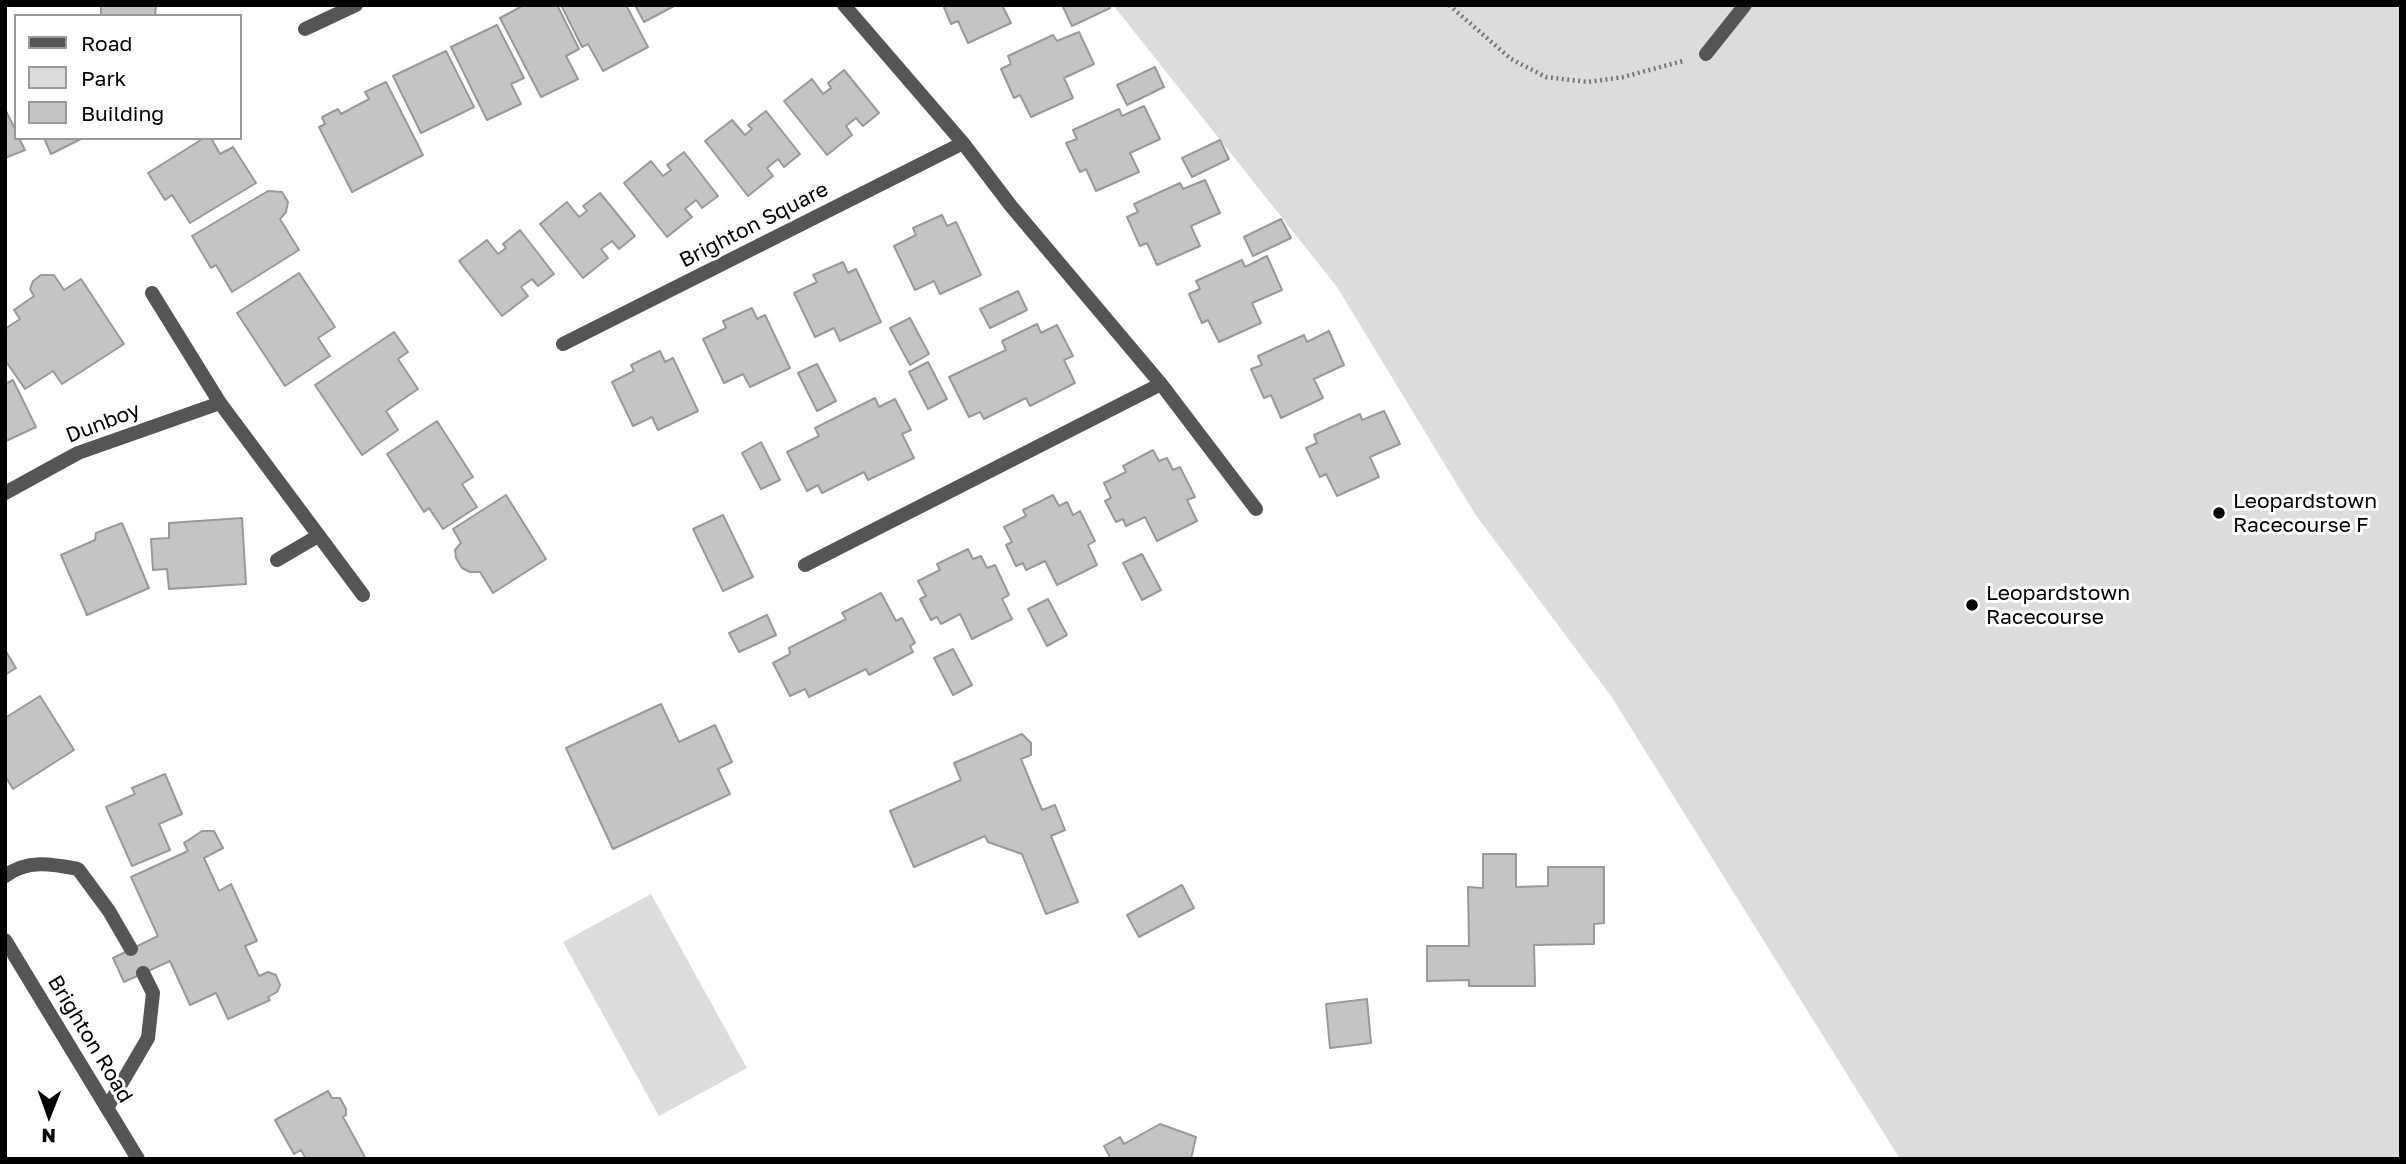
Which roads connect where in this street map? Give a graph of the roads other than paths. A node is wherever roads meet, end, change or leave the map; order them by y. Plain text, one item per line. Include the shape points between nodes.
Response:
1 (356, 5) edge
2 (844, 5) edge
3 (1745, 5) edge
4 (304, 29) dead end
5 (1706, 54) road end
6 (963, 143) junction
7 (152, 293) dead end
8 (563, 344) dead end
9 (1161, 384) junction
10 (220, 403) junction
11 (5, 493) edge
12 (1256, 509) dead end
13 (318, 536) junction
14 (277, 560) dead end
15 (805, 565) dead end
16 (363, 595) dead end
17 (5, 876) edge
18 (5, 940) edge
19 (131, 949) dead end
20 (143, 973) dead end
21 (107, 1108) junction
22 (138, 1159) edge

1 - 4 street
2 - 6 street
3 - 5 street
6 - 8 street, Brighton Square
6 - 9 street
7 - 10 street
9 - 12 street
9 - 15 street
10 - 11 street, Dunboy via 78,453
10 - 13 street
13 - 14 street
13 - 16 street
17 - 19 street via 15,868 43,862 78,869
18 - 21 street, Brighton Road
20 - 21 street via 153,993 148,1038
21 - 22 street, Brighton Road

